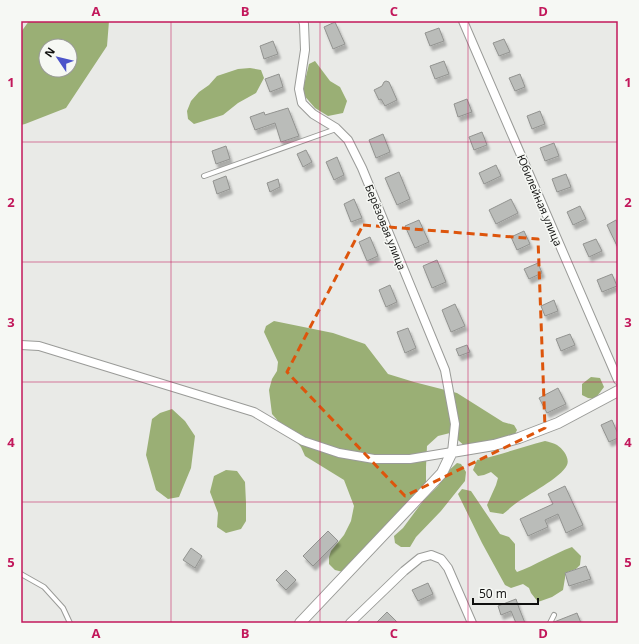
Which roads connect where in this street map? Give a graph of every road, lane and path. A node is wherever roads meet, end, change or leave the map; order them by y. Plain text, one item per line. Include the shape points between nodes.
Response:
1 (303, 21) edge
2 (463, 21) edge
3 (336, 128) junction
4 (204, 176) dead end
5 (21, 345) edge
6 (618, 380) edge
7 (618, 391) edge
8 (452, 452) junction
9 (21, 574) edge
10 (554, 614) dead end
11 (70, 623) edge
12 (300, 623) edge
13 (350, 623) edge
14 (472, 623) edge
15 (550, 623) edge

1 - 3 street, Берёзовая улица via 305,50 299,89 302,102 313,114
2 - 6 street, Юбилейная улица
3 - 4 lane
3 - 8 street, Берёзовая улица via 348,140 362,168 444,370 455,424
5 - 8 street via 39,346 254,412 303,441 339,454 374,459 410,459
7 - 8 street via 558,423 519,438
8 - 12 street via 442,473
9 - 11 lane via 44,587 62,608
10 - 15 lane
13 - 14 street via 404,571 420,558 431,555 441,559 448,568

